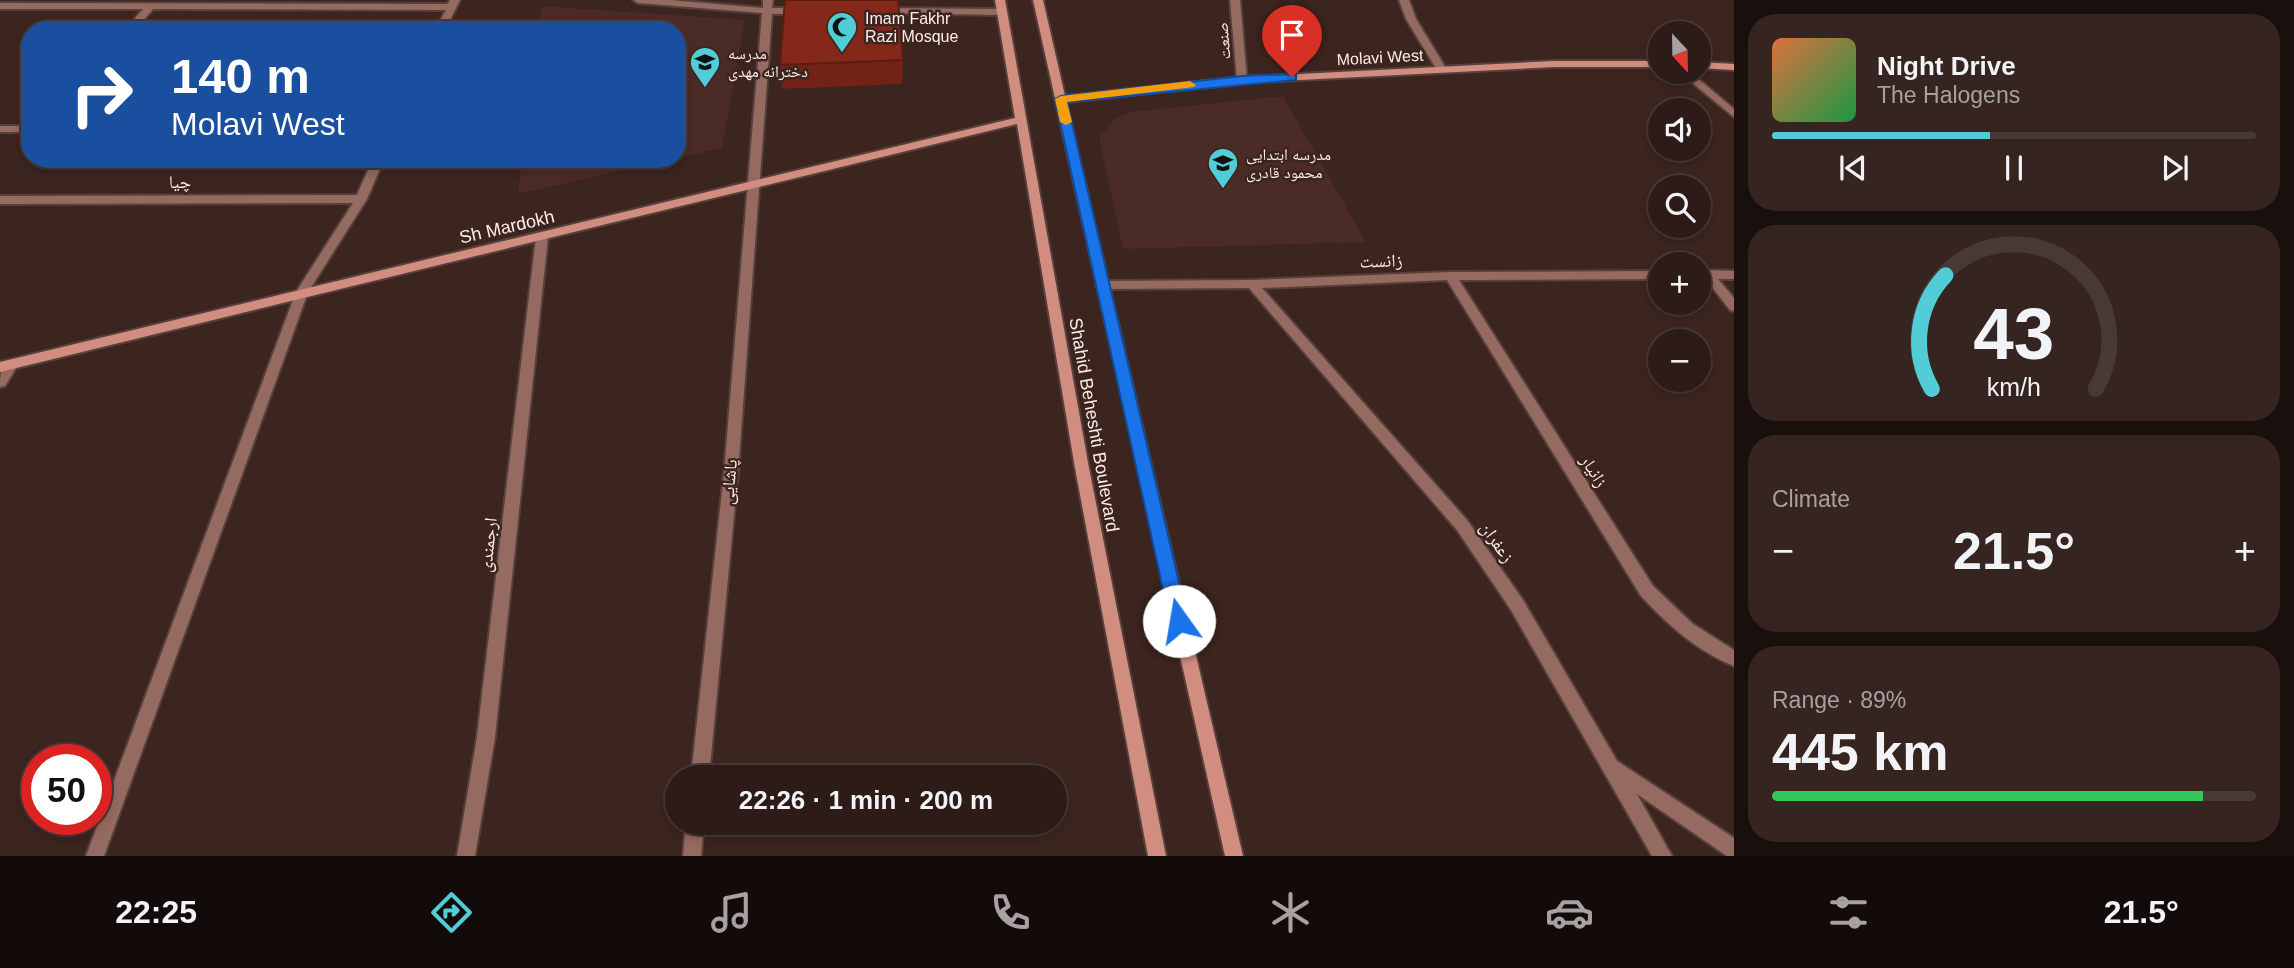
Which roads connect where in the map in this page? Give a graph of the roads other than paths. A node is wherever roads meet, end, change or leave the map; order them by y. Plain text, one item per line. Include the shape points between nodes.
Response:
1 (638, 0) edge
2 (1038, 0) edge
3 (1235, 0) edge
4 (1404, 0) edge
5 (453, 3) edge
6 (0, 6) edge
7 (151, 6) junction
8 (767, 6) edge
9 (1001, 6) edge
10 (808, 11) edge
11 (863, 11) edge
12 (138, 21) edge
13 (444, 21) edge
14 (1648, 64) edge
15 (1712, 66) edge
16 (1734, 67) edge
17 (1442, 70) junction
18 (1242, 80) junction
19 (1698, 84) edge
20 (1061, 99) junction
21 (1734, 114) edge
22 (1021, 120) junction
23 (0, 129) edge
24 (21, 129) edge
25 (375, 168) edge
26 (752, 186) junction
27 (361, 199) junction
28 (0, 200) edge
29 (542, 237) junction
30 (1711, 274) edge
31 (1648, 275) edge
32 (1734, 275) edge
33 (1450, 276) junction
34 (1711, 282) edge
35 (1252, 284) junction
36 (1102, 285) junction
37 (302, 292) junction
38 (1734, 307) edge
39 (5, 366) edge
40 (0, 382) edge
41 (1734, 658) edge
42 (701, 765) edge
43 (1611, 766) junction
44 (694, 835) edge
45 (1734, 849) edge
46 (95, 856) edge
47 (467, 856) edge
48 (692, 856) edge
49 (1157, 856) edge
50 (1234, 856) edge
51 (1663, 856) edge

1 - 8 street
2 - 20 main road, Shahid Beheshti Boulevard
3 - 18 street, صنعت
4 - 17 street
5 - 7 street
5 - 13 street
6 - 7 street
7 - 12 street
8 - 10 street
8 - 26 street, پاشایی
9 - 11 street
9 - 22 main road, Shahid Beheshti Boulevard
14 - 17 main road, Molavi West
15 - 16 main road
17 - 18 main road, Molavi West
18 - 20 main road, Molavi West
19 - 21 street
20 - 36 main road, Shahid Beheshti Boulevard
22 - 26 main road, Sh Mardokh
22 - 49 main road, Shahid Beheshti Boulevard
23 - 24 street
25 - 27 street
26 - 29 main road, Sh Mardokh
26 - 42 street, پاشایی via 731,473
27 - 28 street, چیا
27 - 37 street
29 - 37 main road, Sh Mardokh
29 - 47 street, ارجمندی via 486,737
30 - 32 street
31 - 33 street, زانست
33 - 35 street, زانست
33 - 41 street, زانیار via 1647,591 1672,620
34 - 38 street
35 - 36 street, زانست
35 - 43 street, زعفران via 1462,526 1517,604
36 - 50 main road, Shahid Beheshti Boulevard
37 - 39 main road, Sh Mardokh
37 - 46 street
39 - 40 street
43 - 45 street
43 - 51 street, زعفران
44 - 48 street

